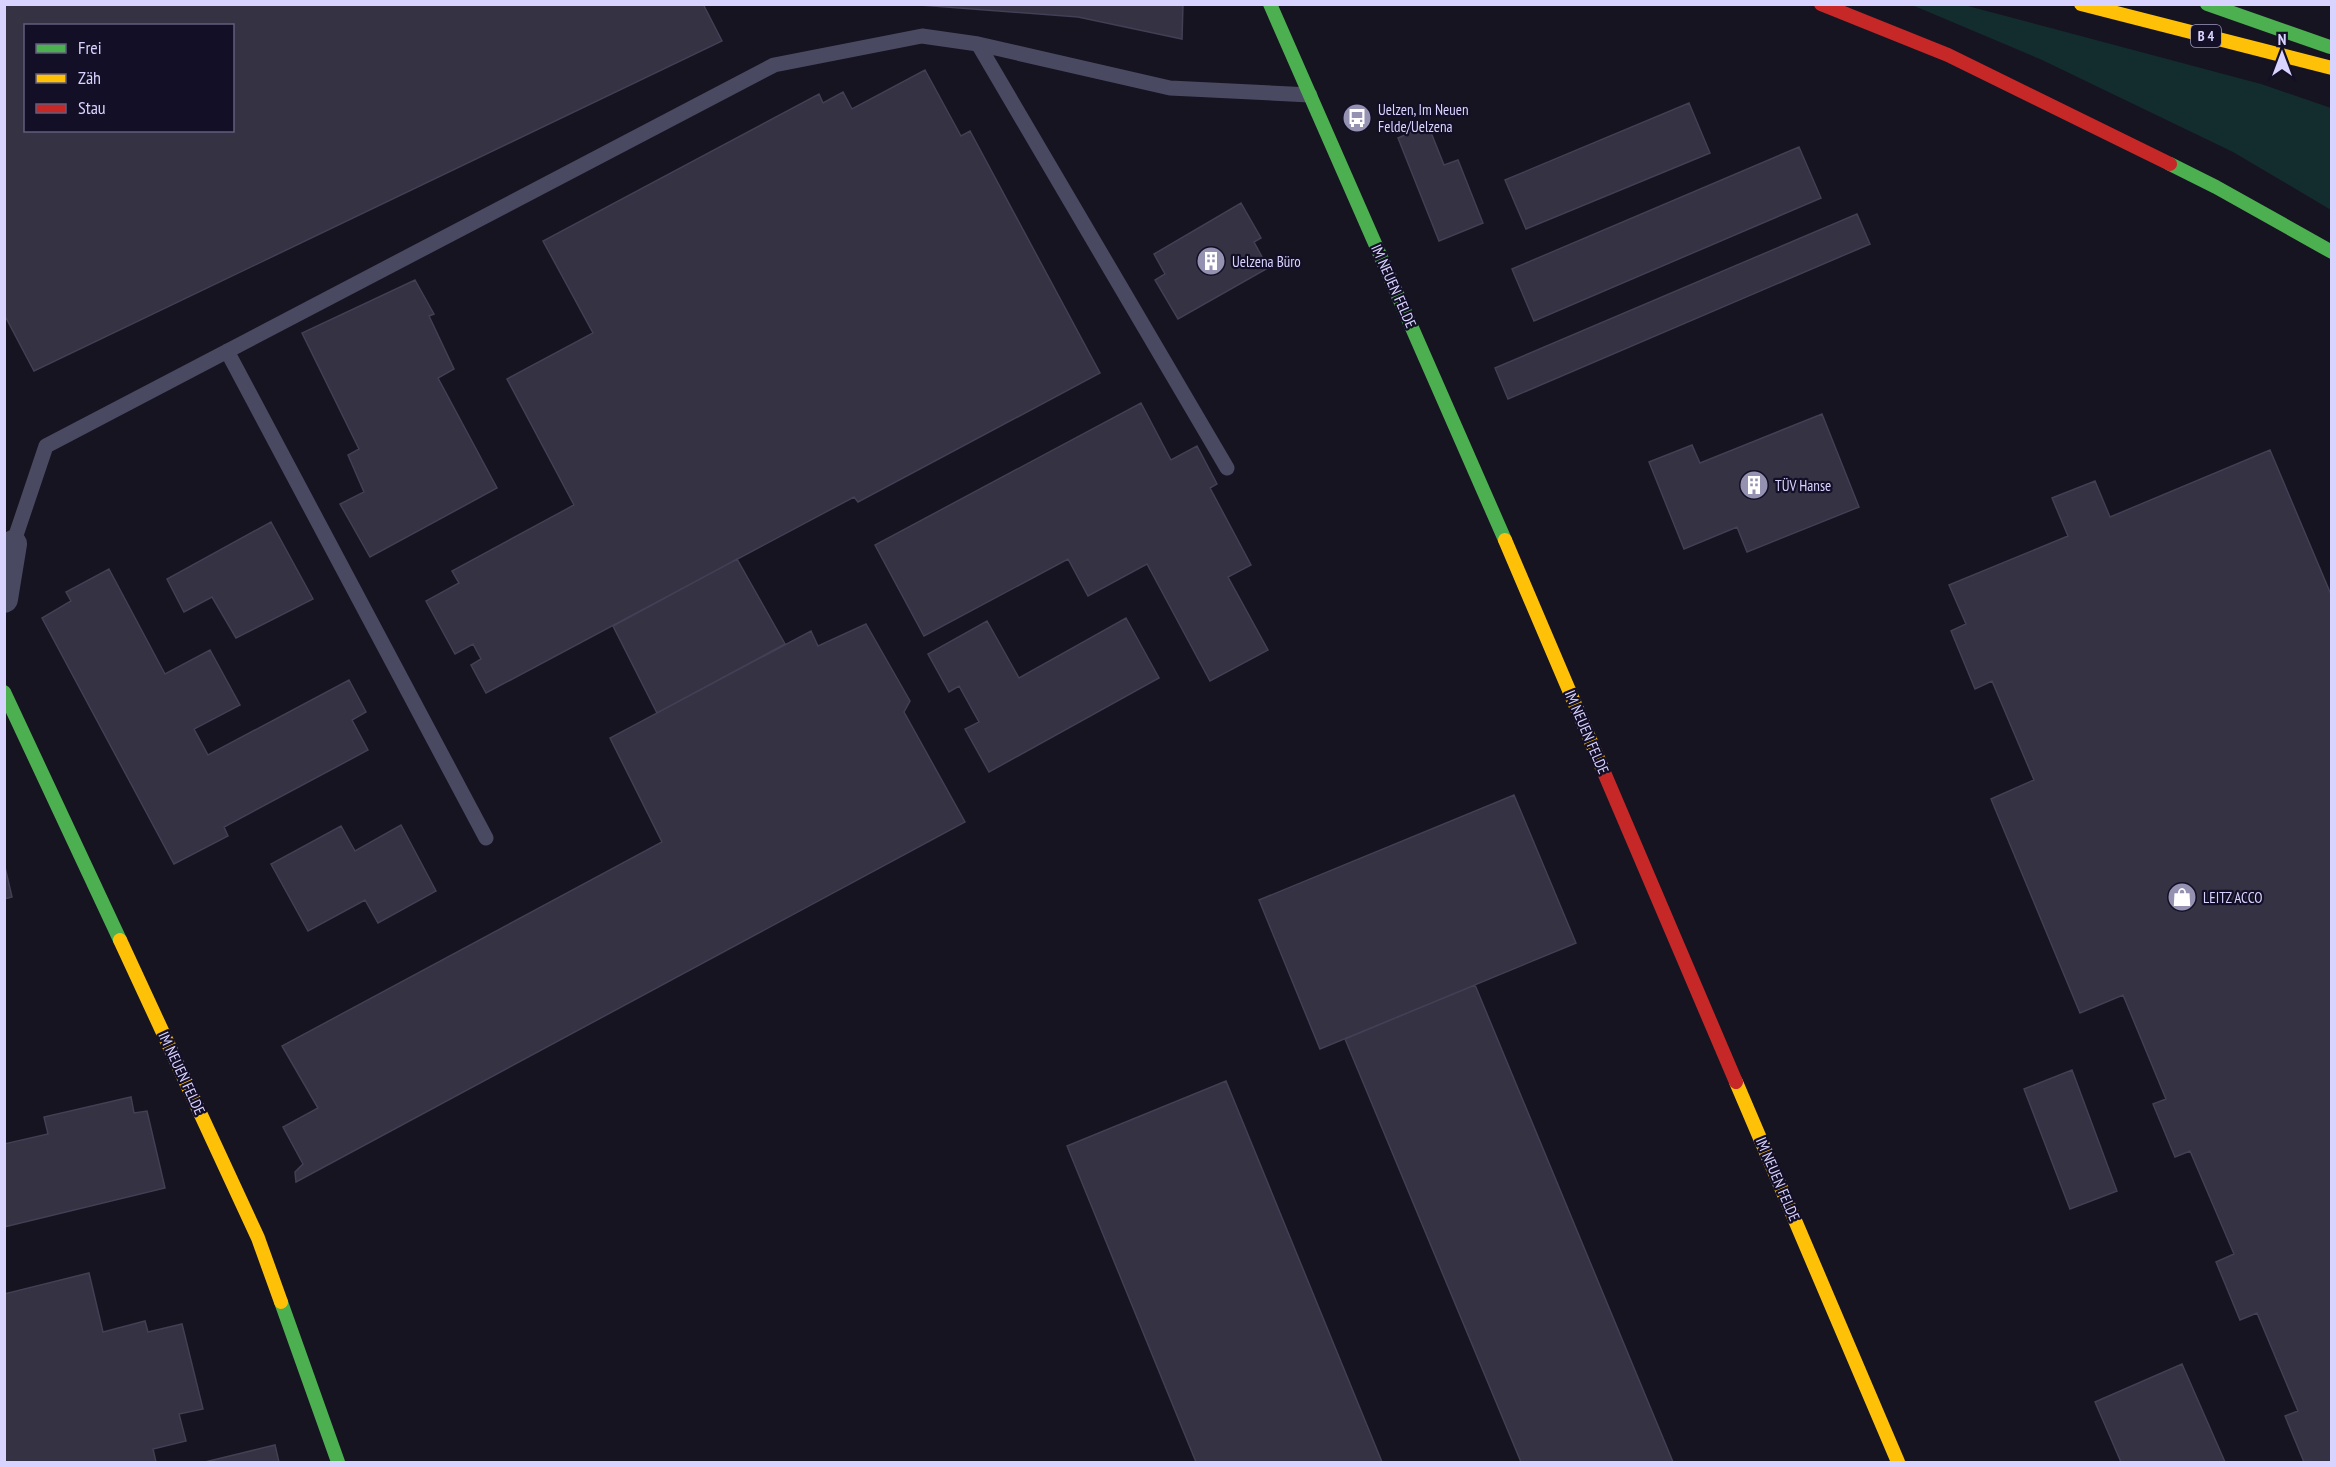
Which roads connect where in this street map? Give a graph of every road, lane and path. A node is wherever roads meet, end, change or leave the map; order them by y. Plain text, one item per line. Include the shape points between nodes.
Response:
1 (1270, 4) edge
2 (1821, 4) edge
3 (2081, 4) edge
4 (2207, 4) edge
5 (978, 44) junction
6 (2331, 48) edge
7 (2331, 68) edge
8 (1310, 95) junction
9 (2331, 252) edge
10 (227, 351) junction
11 (1227, 468) dead end
12 (13, 544) joint
13 (4, 599) edge
14 (4, 692) edge
15 (486, 838) dead end
16 (338, 1462) edge
17 (1899, 1462) edge

1 - 8 main road, IM NEUEN FELDE
2 - 9 main road via 1948,55 2216,187
3 - 7 main road, B 4
4 - 6 main road, B 4
5 - 8 lane via 1170,88
5 - 10 lane via 922,36 774,65
5 - 11 lane
8 - 17 main road, IM NEUEN FELDE via 1483,488
10 - 12 lane via 46,447
10 - 15 lane
12 - 13 street
14 - 16 main road, IM NEUEN FELDE via 258,1238

